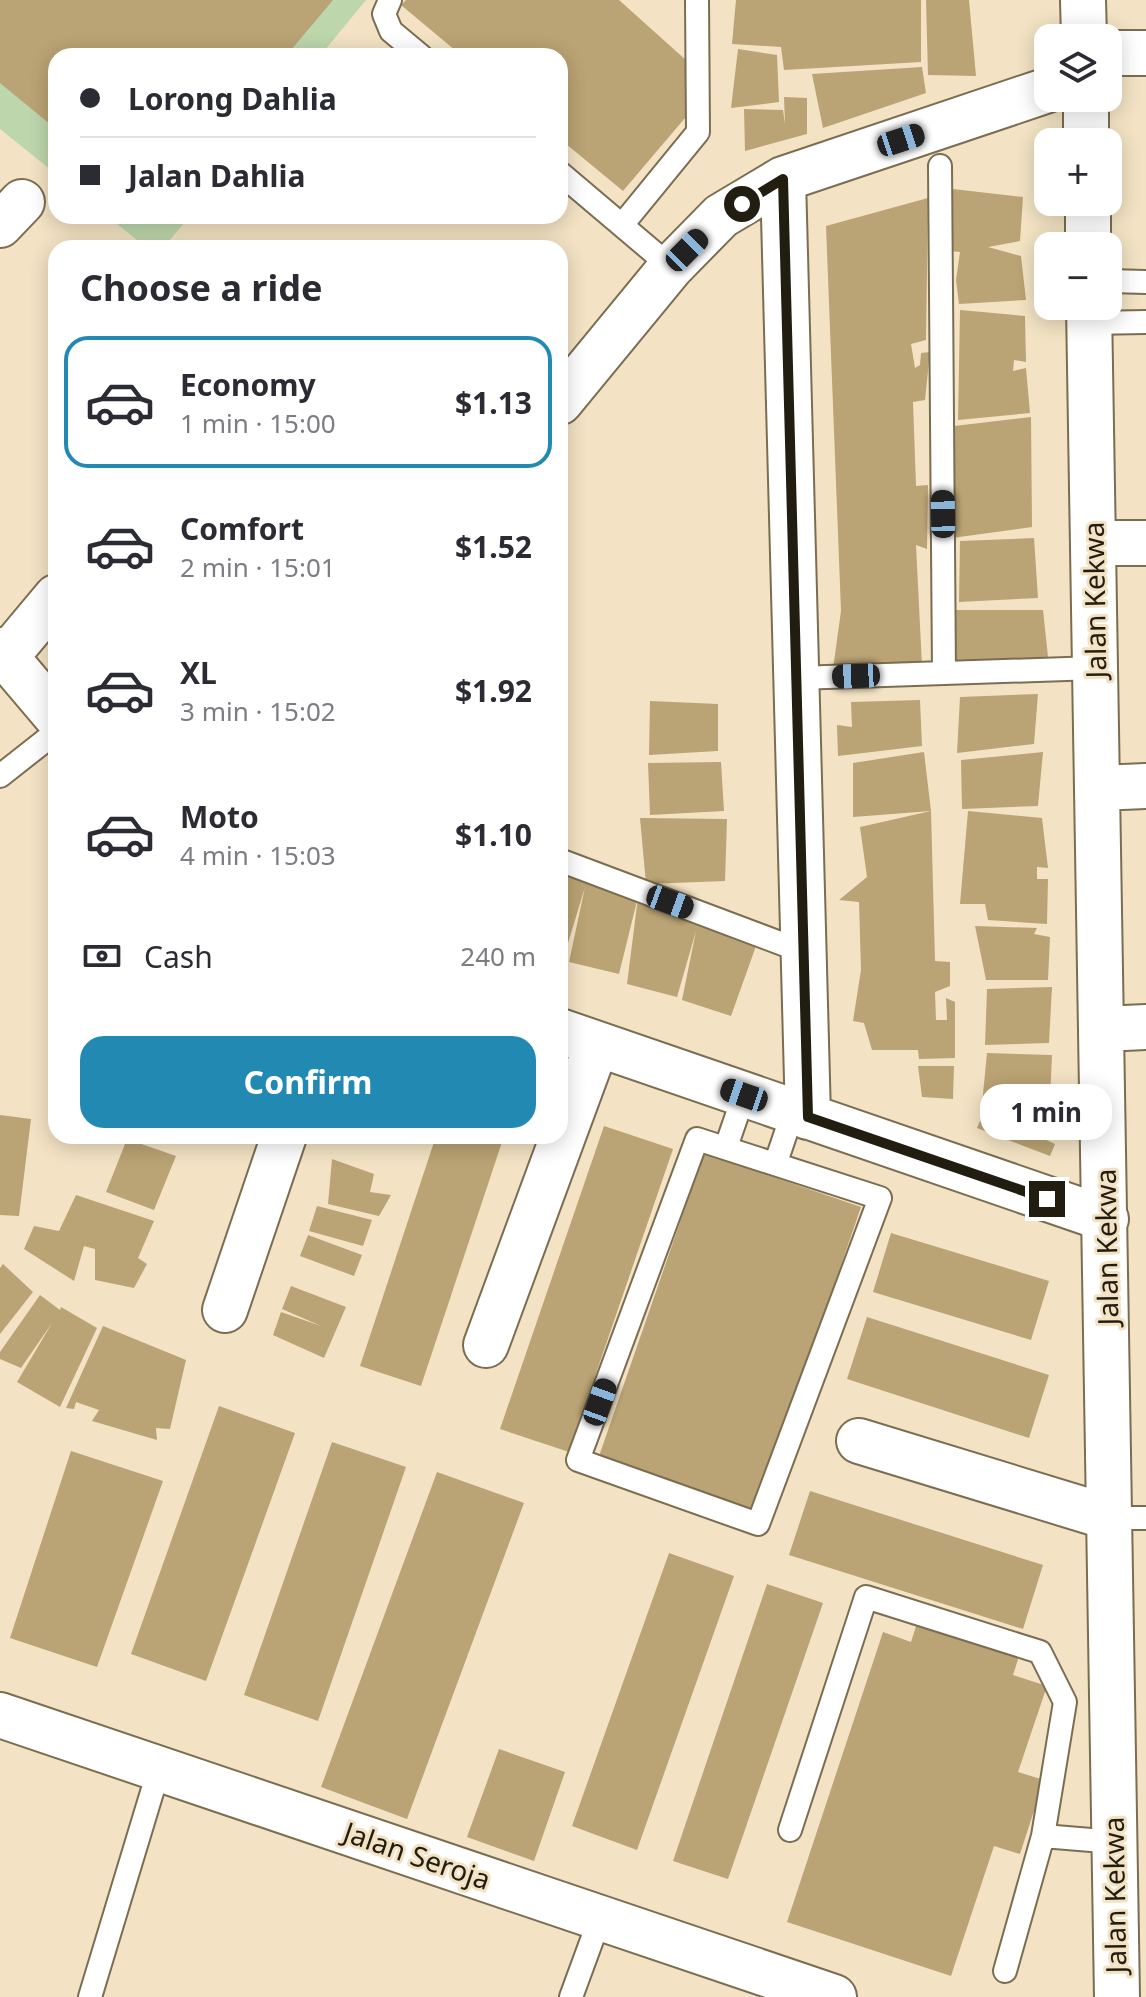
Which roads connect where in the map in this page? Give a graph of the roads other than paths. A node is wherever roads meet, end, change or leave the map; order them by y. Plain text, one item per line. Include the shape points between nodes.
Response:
1 (390, 0) edge
2 (697, 0) edge
3 (1083, 0) edge
4 (1084, 24) edge
5 (411, 48) edge
6 (1122, 53) edge
7 (1146, 53) edge
8 (1034, 95) edge
9 (940, 166) dead end
10 (783, 179) junction
11 (568, 180) edge
12 (622, 225) junction
13 (671, 267) junction
14 (1122, 281) edge
15 (1146, 282) edge
16 (1122, 319) edge
17 (1090, 320) edge
18 (1146, 322) edge
19 (568, 392) edge
20 (1094, 543) junction
21 (1146, 543) edge
22 (48, 605) edge
23 (3, 653) edge
24 (1096, 668) junction
25 (944, 672) junction
26 (797, 678) junction
27 (48, 706) edge
28 (48, 738) edge
29 (0, 776) edge
30 (1146, 786) edge
31 (1099, 788) junction
32 (568, 863) edge
33 (804, 952) junction
34 (1146, 1027) edge
35 (1103, 1029) junction
36 (578, 1037) edge
37 (568, 1070) edge
38 (744, 1095) junction
39 (801, 1114) junction
40 (281, 1144) edge
41 (546, 1144) edge
42 (726, 1147) junction
43 (776, 1162) junction
44 (1106, 1219) junction
45 (225, 1310) dead end
46 (486, 1345) dead end
47 (859, 1441) dead end
48 (1128, 1518) edge
49 (0, 1715) edge
50 (159, 1769) junction
51 (790, 1830) dead end
52 (1043, 1836) junction
53 (1115, 1842) junction
54 (600, 1918) junction
55 (1005, 1971) dead end
56 (90, 1997) edge
57 (571, 1997) edge
58 (834, 1997) edge
59 (1117, 1997) edge

1 - 5 lane via 384,14 391,31
2 - 12 lane via 698,132
3 - 4 street
6 - 7 street
8 - 10 street
9 - 25 lane
10 - 13 street via 721,216
10 - 26 street
11 - 12 lane
12 - 13 lane
13 - 19 street
14 - 15 lane
16 - 18 lane
17 - 20 street, Jalan Kekwa
20 - 21 street
20 - 24 street, Jalan Kekwa
22 - 23 street
23 - 27 street
24 - 25 lane
24 - 31 street, Jalan Kekwa
25 - 26 lane
26 - 33 street
28 - 29 lane
30 - 31 street
31 - 35 street, Jalan Kekwa
32 - 33 lane
33 - 39 street
34 - 35 street
35 - 44 street, Jalan Kekwa
36 - 37 street
36 - 38 street
38 - 39 street
38 - 42 lane
39 - 43 lane
39 - 44 street
40 - 45 street
41 - 46 street
42 - 43 lane
42 - 43 lane via 697,1139 578,1460 758,1524 880,1198
44 - 48 street, Jalan Kekwa
47 - 48 street
48 - 53 street, Jalan Kekwa
49 - 50 street, Jalan Seroja
50 - 54 street, Jalan Seroja
50 - 56 lane
51 - 52 lane via 866,1597 1040,1652 1065,1702
52 - 53 lane
52 - 55 lane
53 - 59 street, Jalan Kekwa
54 - 57 lane
54 - 58 street, Jalan Seroja

